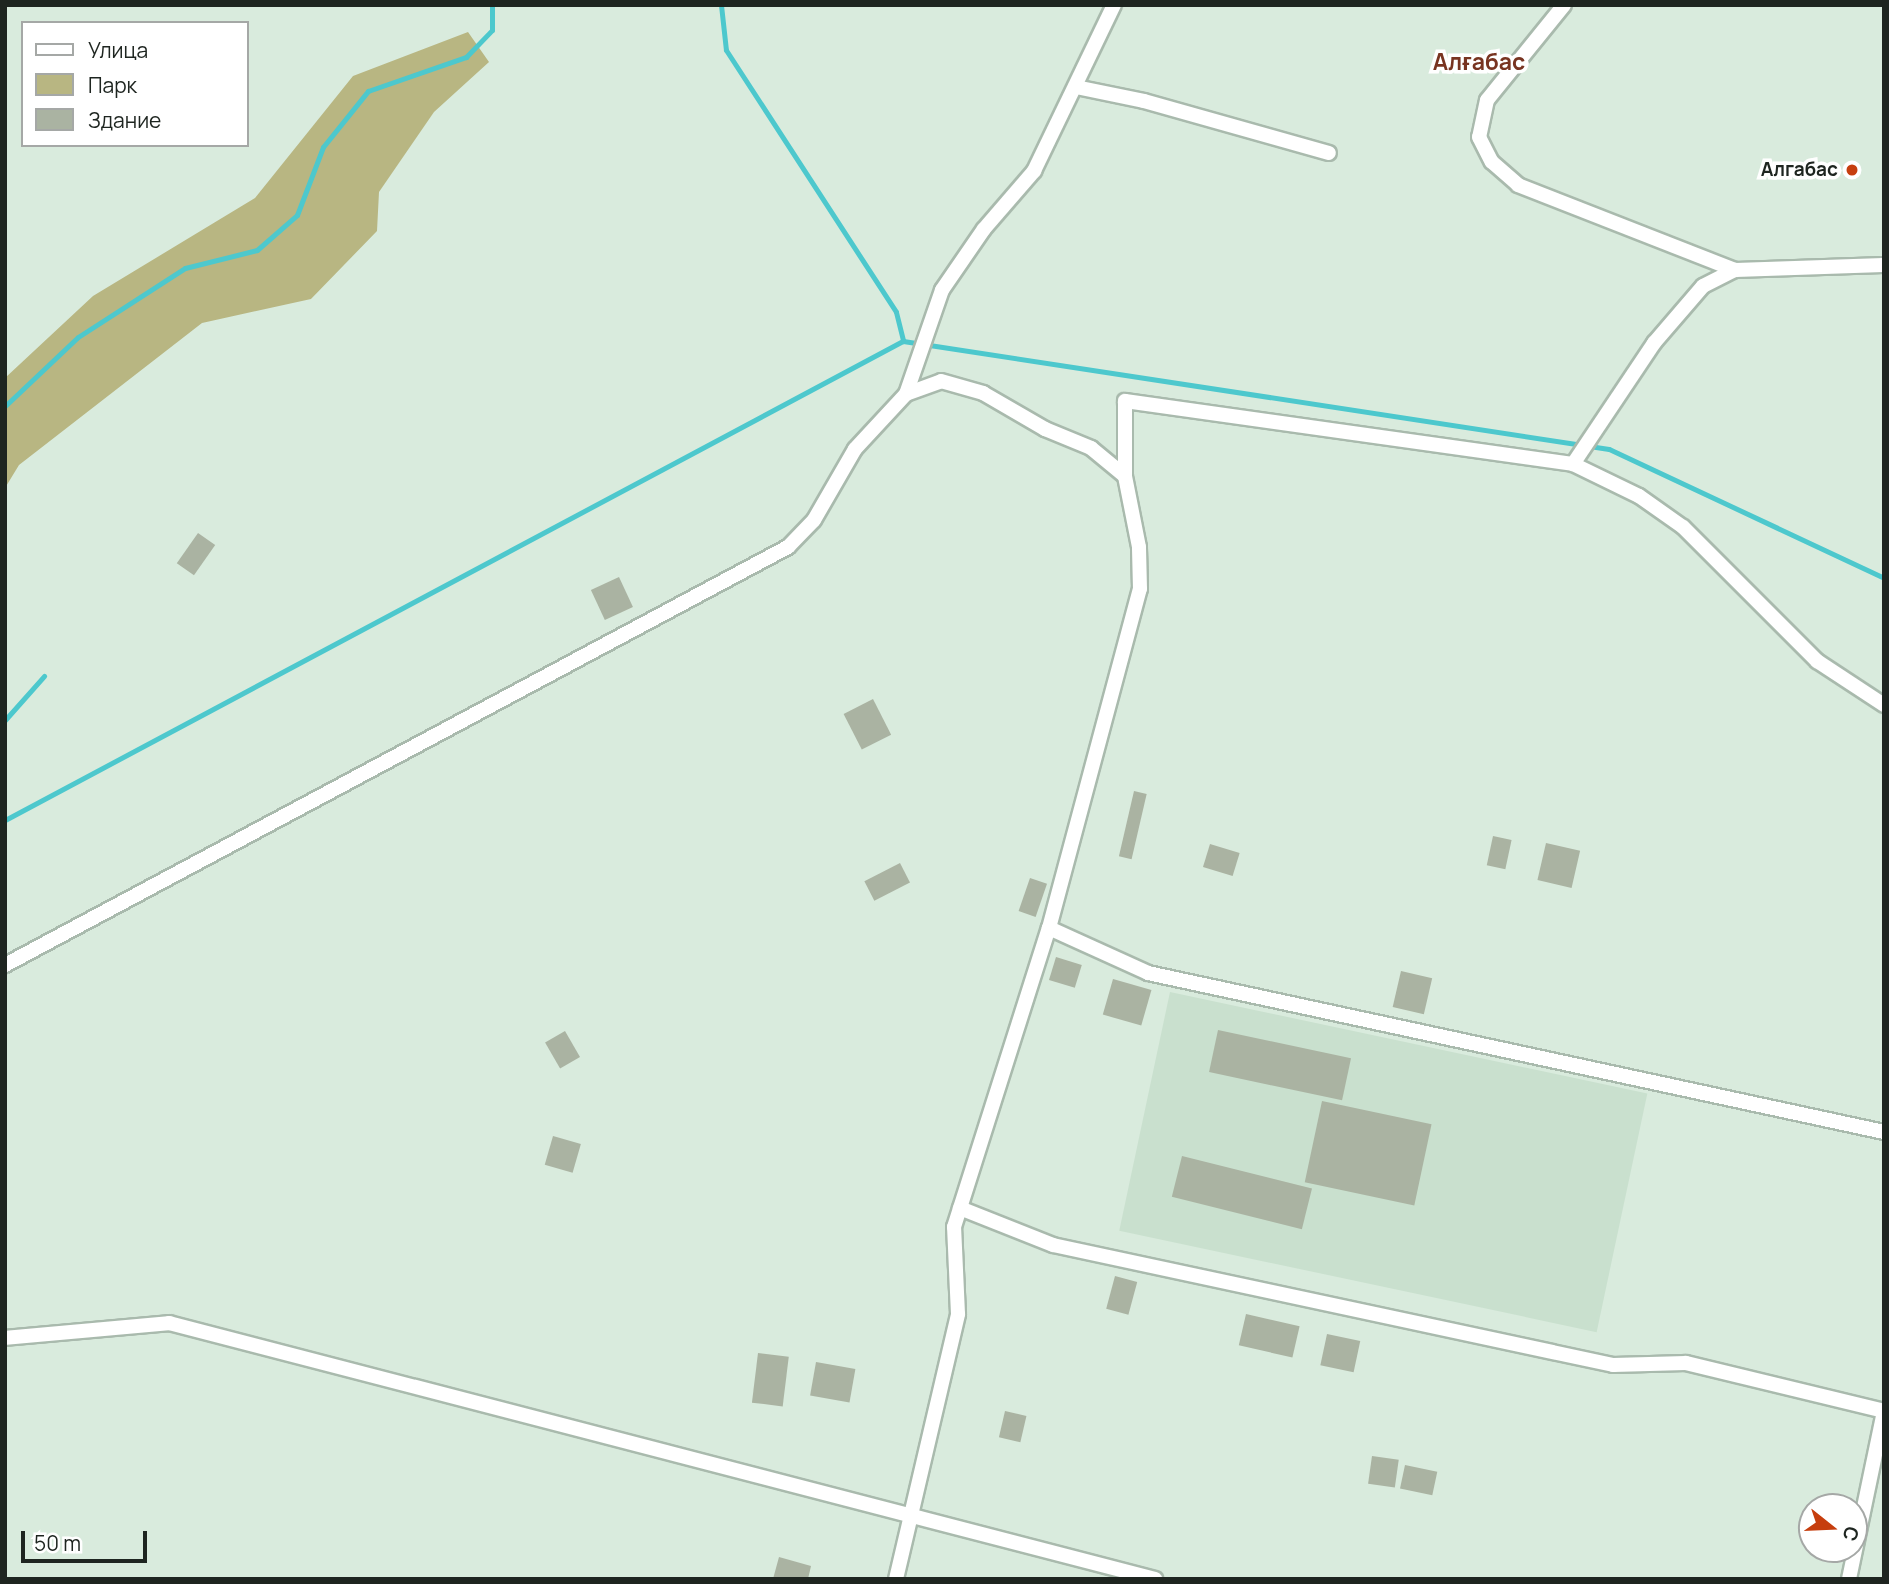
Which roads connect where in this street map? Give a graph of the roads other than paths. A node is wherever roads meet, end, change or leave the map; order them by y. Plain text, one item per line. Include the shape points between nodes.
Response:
1 (1114, 5) edge
2 (1564, 5) edge
3 (1076, 87) junction
4 (1329, 152) dead end
5 (1884, 265) edge
6 (1735, 270) junction
7 (906, 394) junction
8 (1573, 464) junction
9 (1125, 476) junction
10 (1884, 705) edge
11 (1049, 928) junction
12 (5, 965) edge
13 (1884, 1132) edge
14 (960, 1208) junction
15 (5, 1338) edge
16 (1884, 1412) edge
17 (912, 1518) junction
18 (896, 1579) edge
19 (1154, 1579) edge
20 (1849, 1579) edge

1 - 3 street
2 - 6 street via 1487,100 1479,137 1492,162 1517,184
3 - 4 street
3 - 7 street via 1034,171 942,290
5 - 6 street
6 - 8 street via 1703,286 1654,343
7 - 9 street via 941,381 983,393 1045,429 1091,448
7 - 12 street via 855,449 814,520 788,547
8 - 9 street via 1125,401
8 - 10 street via 1639,496 1683,527 1817,662
9 - 11 street via 1139,547 1140,589
11 - 13 street via 1148,973
11 - 14 street
14 - 16 street via 1053,1245 1613,1365 1686,1363
14 - 17 street via 954,1227 958,1314
15 - 17 street via 169,1323
16 - 20 street
17 - 18 street
17 - 19 street

